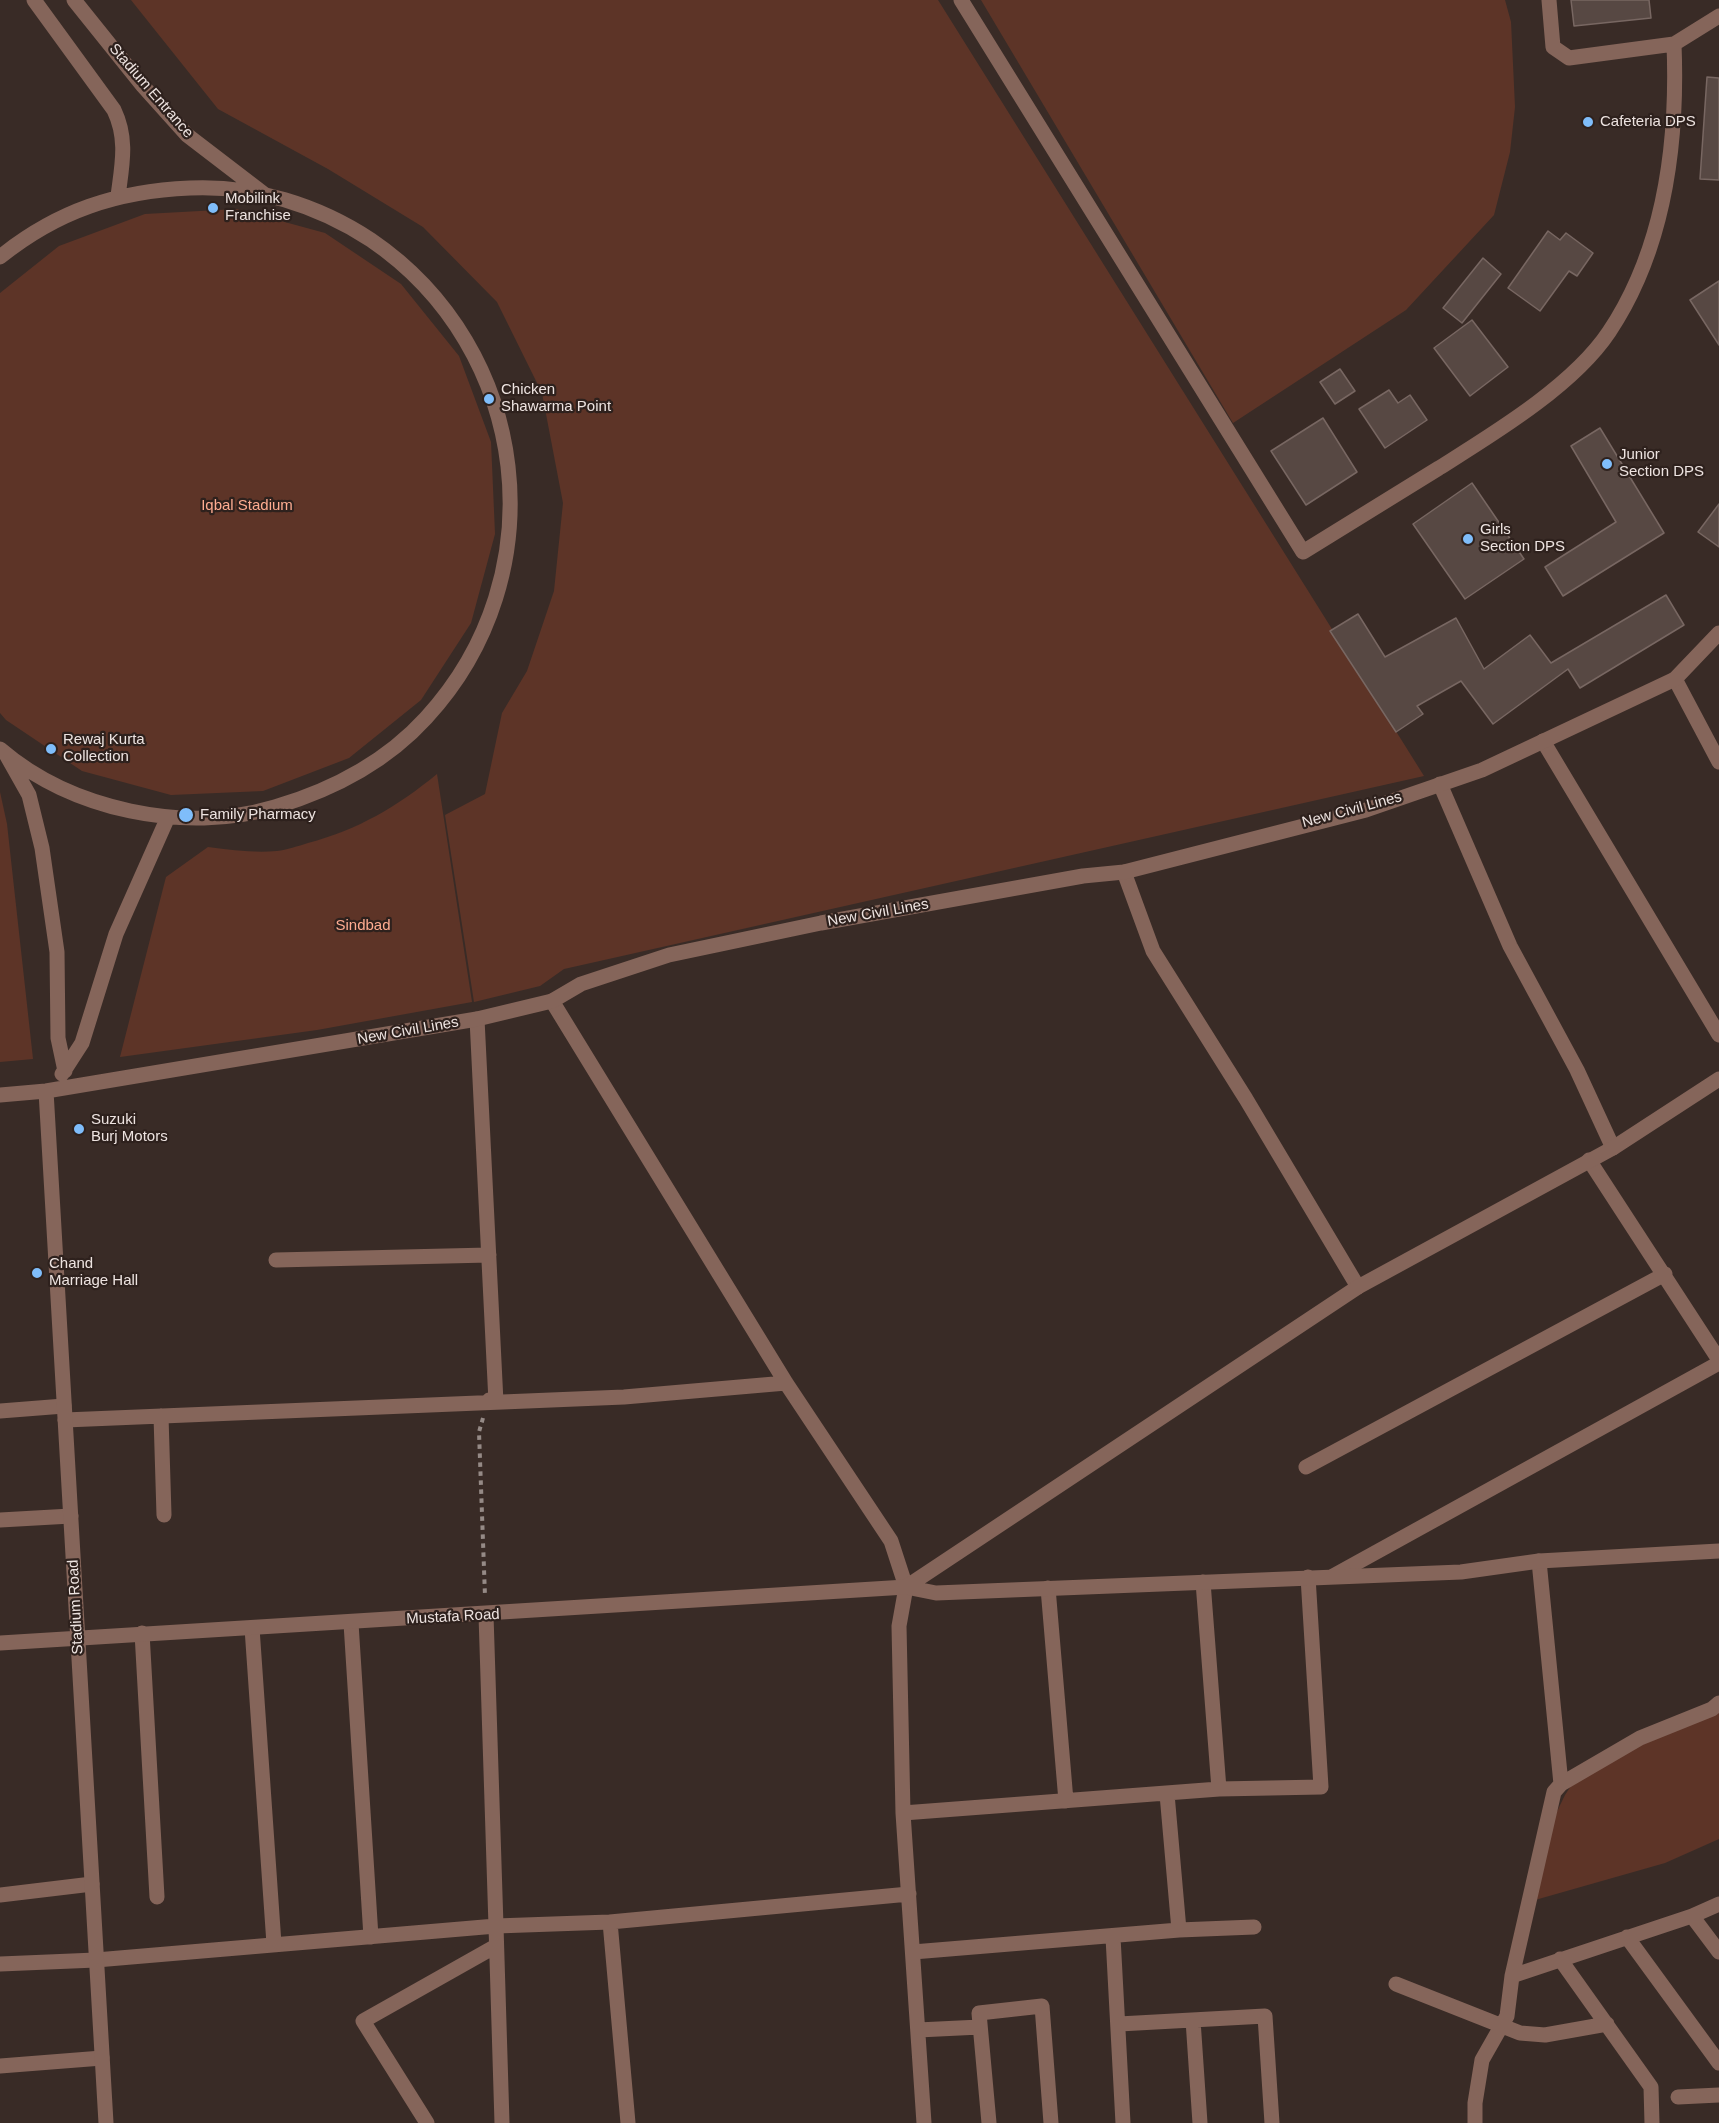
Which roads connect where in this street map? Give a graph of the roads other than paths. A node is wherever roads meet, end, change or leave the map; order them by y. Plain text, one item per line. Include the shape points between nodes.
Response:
1 (34, 0) edge
2 (74, 0) edge
3 (961, 0) edge
4 (1549, 0) edge
5 (1719, 16) edge
6 (1674, 44) junction
7 (265, 194) junction
8 (118, 196) junction
9 (0, 257) edge
10 (1719, 633) edge
11 (1675, 679) junction
12 (1543, 741) junction
13 (3, 751) edge
14 (1719, 762) edge
15 (1440, 784) junction
16 (168, 817) junction
17 (1124, 872) junction
18 (552, 1001) junction
19 (477, 1019) junction
20 (1719, 1035) edge
21 (65, 1071) junction
22 (1719, 1079) edge
23 (46, 1091) junction
24 (0, 1095) edge
25 (1613, 1148) junction
26 (1589, 1160) junction
27 (489, 1255) junction
28 (276, 1260) dead end
29 (1665, 1274) junction
30 (1358, 1287) junction
31 (1719, 1361) edge
32 (786, 1383) junction
33 (493, 1401) junction
34 (0, 1411) edge
35 (65, 1413) junction
36 (161, 1416) junction
37 (1306, 1467) dead end
38 (164, 1515) dead end
39 (71, 1516) junction
40 (0, 1520) edge
41 (1719, 1551) edge
42 (1539, 1561) junction
43 (1333, 1576) junction
44 (1308, 1577) junction
45 (1203, 1582) junction
46 (906, 1587) junction
47 (1048, 1588) junction
48 (486, 1615) junction
49 (351, 1623) junction
50 (252, 1628) junction
51 (142, 1633) junction
52 (78, 1636) junction
53 (0, 1643) edge
54 (1719, 1703) edge
55 (1561, 1784) junction
56 (1219, 1789) junction
57 (1167, 1794) junction
58 (1066, 1801) junction
59 (903, 1813) junction
60 (92, 1884) junction
61 (0, 1894) edge
62 (909, 1894) junction
63 (157, 1897) dead end
64 (1719, 1904) edge
65 (1692, 1916) junction
66 (610, 1922) junction
67 (496, 1926) junction
68 (1254, 1927) dead end
69 (1179, 1930) junction
70 (371, 1937) junction
71 (1113, 1937) junction
72 (1627, 1937) junction
73 (274, 1944) junction
74 (496, 1946) junction
75 (913, 1952) junction
76 (1719, 1952) edge
77 (1560, 1959) junction
78 (96, 1960) junction
79 (0, 1964) edge
80 (1512, 1976) junction
81 (1396, 1984) dead end
82 (1193, 2020) junction
83 (1119, 2024) junction
84 (1607, 2024) junction
85 (1501, 2026) junction
86 (980, 2027) junction
87 (918, 2030) junction
88 (102, 2058) junction
89 (1719, 2063) edge
90 (0, 2066) edge
91 (1719, 2095) edge
92 (1678, 2097) dead end
93 (106, 2123) edge
94 (427, 2123) edge
95 (502, 2123) edge
96 (628, 2123) edge
97 (924, 2123) edge
98 (989, 2123) edge
99 (1051, 2123) edge
100 (1123, 2123) edge
101 (1200, 2123) edge
102 (1272, 2123) edge
103 (1475, 2123) edge
104 (1652, 2123) edge

1 - 8 street via 122,125
2 - 7 street, Stadium Entrance via 187,135
3 - 6 street via 1304,552 1493,434 1563,382 1608,334 1641,272 1660,215 1671,153
4 - 6 street via 1553,47 1569,58
5 - 6 street
7 - 8 street via 211,187 157,189
7 - 16 street via 310,208 353,228 427,286 456,324 480,365 497,409 508,455 511,503 507,550 496,597 479,641 461,672 425,719 390,751 340,783 262,811 215,818
8 - 9 street via 43,227
10 - 11 street, New Civil Lines
11 - 12 street, New Civil Lines
11 - 14 street
12 - 15 street, New Civil Lines via 1482,770
12 - 20 street
13 - 16 street via 56,785 110,806
13 - 21 street via 29,795 42,848 57,952 58,1038
15 - 17 street, New Civil Lines via 1366,810
15 - 25 street via 1510,946
16 - 21 street via 116,934 82,1043
17 - 18 street, New Civil Lines via 821,923 669,955 581,984
17 - 30 street via 1153,951
18 - 19 street, New Civil Lines
18 - 32 street
19 - 23 street, New Civil Lines
19 - 27 street
21 - 23 street
22 - 25 street
23 - 24 street, New Civil Lines
23 - 35 street, Stadium Road
25 - 26 street
26 - 29 street
26 - 30 street
27 - 28 street
27 - 33 street
29 - 31 street
29 - 37 street
30 - 46 street
31 - 43 street
32 - 33 street via 624,1397
32 - 46 street via 891,1541
33 - 36 street
34 - 35 street
35 - 36 street
35 - 39 street, Stadium Road
36 - 38 street
39 - 40 street
39 - 52 street, Stadium Road
41 - 42 street
42 - 43 street via 1461,1572
42 - 55 street
43 - 44 street
44 - 45 street
44 - 56 street via 1321,1787
45 - 47 street
45 - 56 street
46 - 47 street via 936,1593
46 - 48 street, Mustafa Road
46 - 59 street via 899,1626
47 - 58 street
48 - 49 street, Mustafa Road
48 - 67 street
49 - 50 street, Mustafa Road
49 - 70 street
50 - 51 street, Mustafa Road
50 - 73 street
51 - 52 street, Mustafa Road
51 - 63 street
52 - 53 street, Mustafa Road
52 - 60 street, Stadium Road
54 - 55 street via 1640,1738
55 - 80 street via 1554,1792
56 - 57 street
57 - 58 street
57 - 69 street
58 - 59 street
59 - 62 street
60 - 61 street
60 - 78 street, Stadium Road
62 - 66 street
62 - 75 street
64 - 65 street
65 - 72 street
65 - 76 street
66 - 67 street
66 - 96 street
67 - 70 street
67 - 74 street
68 - 69 street
69 - 71 street
70 - 73 street
71 - 75 street
71 - 83 street
72 - 77 street
72 - 89 street
73 - 78 street
74 - 94 street via 363,2021
74 - 95 street
75 - 87 street
77 - 80 street
77 - 84 street
78 - 79 street
78 - 88 street, Stadium Road
80 - 85 street via 1507,2016
81 - 85 street
82 - 83 street
82 - 101 street
82 - 102 street via 1265,2016
83 - 100 street
84 - 85 street via 1545,2035 1520,2033
84 - 104 street via 1651,2086
85 - 103 street via 1482,2060
86 - 87 street
86 - 98 street
86 - 99 street via 979,2013 1042,2006
87 - 97 street
88 - 90 street
88 - 93 street, Stadium Road
91 - 92 street

